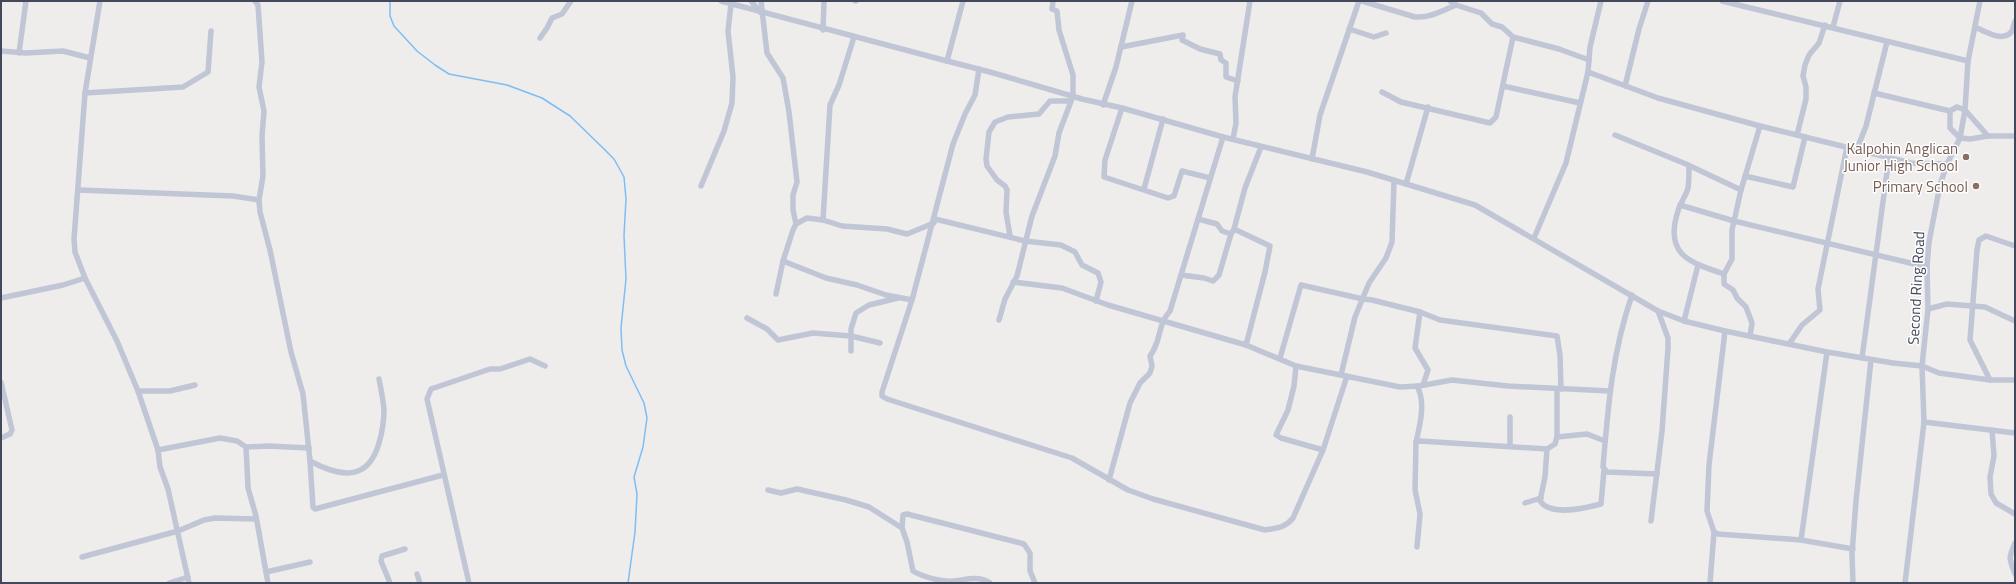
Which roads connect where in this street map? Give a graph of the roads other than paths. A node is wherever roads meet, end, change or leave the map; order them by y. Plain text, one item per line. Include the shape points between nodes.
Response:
1 (26, 1) edge
2 (100, 1) edge
3 (255, 1) edge
4 (571, 1) edge
5 (721, 1) edge
6 (751, 1) edge
7 (760, 1) edge
8 (824, 1) edge
9 (963, 1) edge
10 (1052, 1) edge
11 (1132, 1) edge
12 (1250, 1) edge
13 (1362, 1) edge
14 (1450, 1) edge
15 (1601, 1) edge
16 (1648, 1) edge
17 (1722, 1) edge
18 (1840, 1) edge
19 (1980, 1) edge
20 (1741, 3) edge
21 (730, 4) junction
22 (1456, 5) junction
23 (761, 12) junction
24 (2015, 21) edge
25 (1825, 25) junction
26 (1832, 27) junction
27 (1975, 27) junction
28 (1349, 29) junction
29 (823, 30) junction
30 (211, 31) dead end
31 (1386, 33) dead end
32 (1514, 37) junction
33 (540, 38) dead end
34 (854, 38) junction
35 (1887, 42) junction
36 (1121, 46) junction
37 (1, 51) edge
38 (19, 52) junction
39 (90, 58) junction
40 (1589, 60) junction
41 (1968, 61) junction
42 (947, 62) junction
43 (979, 69) junction
44 (1588, 72) junction
45 (1238, 81) junction
46 (1503, 86) junction
47 (1625, 86) junction
48 (1382, 92) dead end
49 (85, 93) junction
50 (1874, 94) junction
51 (1071, 98) junction
52 (1580, 102) junction
53 (1103, 105) junction
54 (1428, 107) junction
55 (1122, 108) junction
56 (1965, 110) junction
57 (1950, 111) junction
58 (1163, 119) junction
59 (1760, 126) junction
60 (1615, 135) dead end
61 (1797, 135) junction
62 (1988, 136) junction
63 (2015, 136) edge
64 (1223, 137) junction
65 (1805, 137) junction
66 (1960, 138) junction
67 (1232, 139) junction
68 (1261, 147) junction
69 (1847, 147) junction
70 (1857, 149) junction
71 (1889, 157) junction
72 (1312, 159) junction
73 (1947, 164) junction
74 (1689, 166) junction
75 (1745, 176) junction
76 (1210, 178) junction
77 (1394, 181) junction
78 (1406, 184) junction
79 (701, 186) dead end
80 (1144, 189) junction
81 (79, 190) junction
82 (1741, 190) junction
83 (259, 200) junction
84 (1680, 205) junction
85 (1198, 219) junction
86 (823, 220) junction
87 (934, 221) junction
88 (1734, 221) junction
89 (796, 224) junction
90 (1232, 231) junction
91 (1010, 236) junction
92 (1534, 238) junction
93 (1025, 241) junction
94 (1827, 244) junction
95 (2015, 246) edge
96 (1876, 256) junction
97 (783, 261) junction
98 (1698, 265) junction
99 (1927, 267) junction
100 (1724, 274) junction
101 (1181, 275) junction
102 (84, 278) junction
103 (1013, 282) junction
104 (776, 294) dead end
105 (1632, 295) junction
106 (1, 298) edge
107 (899, 298) junction
108 (1363, 299) junction
109 (912, 300) junction
110 (1096, 301) junction
111 (1972, 306) junction
112 (1928, 310) junction
113 (1658, 311) junction
114 (1170, 312) junction
115 (1420, 312) junction
116 (747, 318) dead end
117 (999, 320) dead end
118 (1162, 320) junction
119 (1684, 321) junction
120 (2015, 321) edge
121 (1174, 323) junction
122 (1725, 331) junction
123 (851, 336) junction
124 (1750, 336) junction
125 (880, 343) dead end
126 (1789, 344) junction
127 (1246, 345) junction
128 (851, 351) dead end
129 (1827, 352) junction
130 (1280, 358) junction
131 (1862, 358) junction
132 (1871, 360) junction
133 (545, 366) dead end
134 (1296, 366) junction
135 (1922, 366) junction
136 (1344, 375) junction
137 (379, 378) dead end
138 (1990, 380) junction
139 (2015, 380) edge
140 (1, 382) edge
141 (195, 385) dead end
142 (1424, 385) junction
143 (1416, 386) junction
144 (1559, 389) junction
145 (138, 391) junction
146 (1610, 391) junction
147 (1510, 417) dead end
148 (1924, 422) junction
149 (1992, 430) junction
150 (2015, 433) edge
151 (1557, 437) junction
152 (1, 438) edge
153 (1605, 441) junction
154 (1416, 442) junction
155 (1510, 446) junction
156 (246, 447) junction
157 (309, 448) junction
158 (1547, 449) junction
159 (158, 450) junction
160 (1323, 450) junction
161 (310, 461) junction
162 (1604, 470) junction
163 (1657, 474) junction
164 (443, 475) junction
165 (1109, 480) junction
166 (768, 490) dead end
167 (1541, 498) junction
168 (1525, 503) dead end
169 (2015, 514) edge
170 (256, 519) junction
171 (1651, 521) dead end
172 (902, 528) junction
173 (178, 531) junction
174 (1714, 532) junction
175 (1801, 540) junction
176 (2015, 543) edge
177 (1417, 547) dead end
178 (405, 549) dead end
179 (1853, 549) junction
180 (82, 557) dead end
181 (310, 562) dead end
182 (266, 572) junction
183 (417, 574) dead end
184 (2015, 574) edge
185 (189, 580) edge
186 (169, 583) edge
187 (268, 583) edge
188 (390, 583) edge
189 (420, 583) edge
190 (469, 583) edge
191 (990, 583) edge
192 (1035, 583) edge
193 (1710, 583) edge
194 (1853, 583) edge
195 (1905, 583) edge

1 - 38 street
2 - 39 street
3 - 83 street via 258,5 262,62 259,87 264,111 263,176
4 - 33 street via 562,14 552,18
5 - 21 street
6 - 23 street
7 - 23 street
8 - 29 street
9 - 42 street
10 - 51 street via 1052,9 1057,11 1059,30 1072,68
11 - 36 street
12 - 45 street
13 - 22 street via 1415,17 1435,15
13 - 28 street
14 - 22 street
15 - 40 street
16 - 47 street
17 - 20 street
18 - 26 street
19 - 27 street, Second Ring Road
20 - 25 street
21 - 23 street
21 - 79 street via 728,31 733,77 732,103 724,131
22 - 32 street via 1481,13 1492,24 1502,27
23 - 29 street
23 - 89 street via 767,53 782,78 789,112 797,182 793,195
24 - 27 street via 2012,31 2005,36
25 - 26 street
25 - 61 street via 1819,43 1805,65 1803,76 1806,99
26 - 35 street
27 - 41 street, Second Ring Road
28 - 31 street via 1374,38
28 - 72 street via 1320,115
29 - 34 street
30 - 49 street via 208,72 183,87
32 - 40 street
32 - 46 street
34 - 42 street
34 - 86 street via 830,105
35 - 41 street
35 - 50 street
36 - 45 street via 1182,35 1182,40 1200,49 1220,54 1221,60 1226,63 1226,77
36 - 53 street
37 - 38 street
38 - 39 street via 62,51
39 - 49 street
40 - 44 street
41 - 56 street, Second Ring Road
42 - 43 street
43 - 51 street
43 - 87 street via 975,95 953,144
44 - 47 street
44 - 52 street
45 - 67 street via 1236,123
46 - 52 street
46 - 54 street via 1496,117 1490,123
47 - 59 street via 1658,98
48 - 54 street via 1401,102
49 - 81 street
50 - 57 street
50 - 70 street
51 - 53 street
51 - 91 street via 1050,100 1039,114 1008,117 995,122 991,127 987,166 1007,190 1006,212
51 - 93 street via 1067,115 1058,133 1055,156
52 - 92 street via 1566,163
53 - 55 street
54 - 78 street
55 - 58 street
55 - 80 street via 1103,174 1105,178
56 - 57 street via 1957,107
56 - 62 street
56 - 66 street, Second Ring Road
57 - 66 street via 1950,128
58 - 64 street
58 - 80 street
59 - 61 street
59 - 75 street
60 - 74 street
61 - 65 street
62 - 63 street
62 - 66 street
64 - 67 street
64 - 76 street
65 - 69 street
65 - 75 street via 1794,187
66 - 73 street, Second Ring Road
67 - 68 street
68 - 72 street
68 - 90 street
69 - 70 street
69 - 94 street
70 - 71 street
71 - 73 street via 1911,163
71 - 96 street
72 - 77 street
73 - 99 street, Second Ring Road via 1932,222
74 - 82 street
74 - 84 street via 1688,188
75 - 82 street
76 - 80 street via 1182,171 1174,196 1168,198
76 - 85 street
77 - 78 street
77 - 108 street via 1392,242
78 - 92 street via 1475,205
81 - 83 street via 233,196
81 - 102 street via 74,244
82 - 88 street
83 - 157 street via 291,352 303,394
84 - 88 street
84 - 98 street via 1673,232 1674,240 1681,255
85 - 90 street via 1217,224 1222,231
85 - 101 street
86 - 87 street via 842,226 887,229 907,234
86 - 89 street via 807,218
87 - 91 street
87 - 109 street
88 - 94 street
88 - 100 street via 1732,258
89 - 97 street
90 - 101 street via 1217,278 1213,281
90 - 127 street via 1270,246
91 - 93 street
92 - 105 street
93 - 103 street
93 - 110 street via 1061,245 1075,252 1082,265 1098,273 1101,282
94 - 96 street
94 - 126 street via 1818,289 1820,310 1802,325
95 - 111 street via 1986,236 1979,240
96 - 99 street
96 - 131 street
97 - 104 street
97 - 107 street via 826,278
98 - 100 street
98 - 119 street
99 - 112 street, Second Ring Road
100 - 124 street via 1724,284 1733,290 1750,316
101 - 114 street
102 - 106 street
102 - 145 street via 117,342
103 - 110 street via 1062,288
103 - 117 street
105 - 113 street
105 - 146 street via 1621,326
107 - 109 street
107 - 123 street via 869,305 856,313
108 - 115 street
108 - 130 street via 1300,286
108 - 136 street via 1355,317
109 - 165 street via 882,396 1072,458
110 - 118 street
111 - 112 street via 1947,304
111 - 120 street via 1991,309
111 - 138 street via 1970,340
112 - 135 street, Second Ring Road
113 - 119 street
113 - 163 street via 1668,338 1668,348
114 - 118 street
114 - 121 street
115 - 142 street via 1415,348 1428,370
115 - 144 street via 1440,320 1557,336 1560,355
116 - 123 street via 778,340 813,333
118 - 121 street
118 - 165 street via 1157,347 1150,356 1150,373 1140,382 1130,403
119 - 122 street
121 - 127 street
122 - 124 street
122 - 174 street via 1709,465 1707,511
123 - 125 street
123 - 128 street
124 - 126 street
126 - 129 street
127 - 130 street
129 - 131 street
129 - 175 street
130 - 134 street
131 - 132 street
132 - 135 street
132 - 179 street
133 - 164 street via 530,359 500,369 490,369 431,389 427,399
134 - 136 street
134 - 160 street via 1288,410 1276,435
135 - 138 street via 1939,373
135 - 148 street, Second Ring Road
136 - 143 street via 1400,387
136 - 160 street
137 - 161 street via 384,410 382,433 372,461 366,468 341,474 328,471
138 - 139 street
140 - 152 street via 12,430 10,434
141 - 145 street via 170,391
142 - 143 street
142 - 144 street via 1452,380
143 - 154 street via 1420,393 1421,418
144 - 146 street
144 - 151 street
145 - 159 street
146 - 153 street
147 - 155 street
148 - 149 street
148 - 195 street, Second Ring Road
149 - 150 street
149 - 169 street via 1994,456 1990,477 1991,494 1996,503
151 - 153 street via 1586,434
151 - 158 street via 1555,444
153 - 162 street
154 - 155 street
154 - 177 street via 1415,490 1420,514
155 - 158 street
156 - 157 street
156 - 159 street via 234,440 220,438
156 - 170 street via 248,488
157 - 161 street
158 - 167 street
159 - 173 street via 160,467 168,488
160 - 165 street via 1293,518 1281,528 1265,530 1248,526 1153,499
161 - 164 street via 315,509
162 - 163 street
162 - 167 street via 1601,504 1571,510 1554,509 1542,504
163 - 171 street
164 - 190 street
166 - 172 street via 781,493 797,489 846,500 869,507
167 - 168 street
170 - 173 street via 215,518
170 - 182 street
172 - 191 street via 911,568 917,574 953,581 964,578
172 - 192 street via 903,515 907,514 1024,544 1030,552 1030,571
173 - 180 street
173 - 185 street
174 - 175 street
174 - 193 street
175 - 179 street
176 - 184 street via 2009,555
178 - 188 street via 382,556 381,561
179 - 194 street
181 - 182 street
182 - 187 street
183 - 189 street
185 - 186 street

